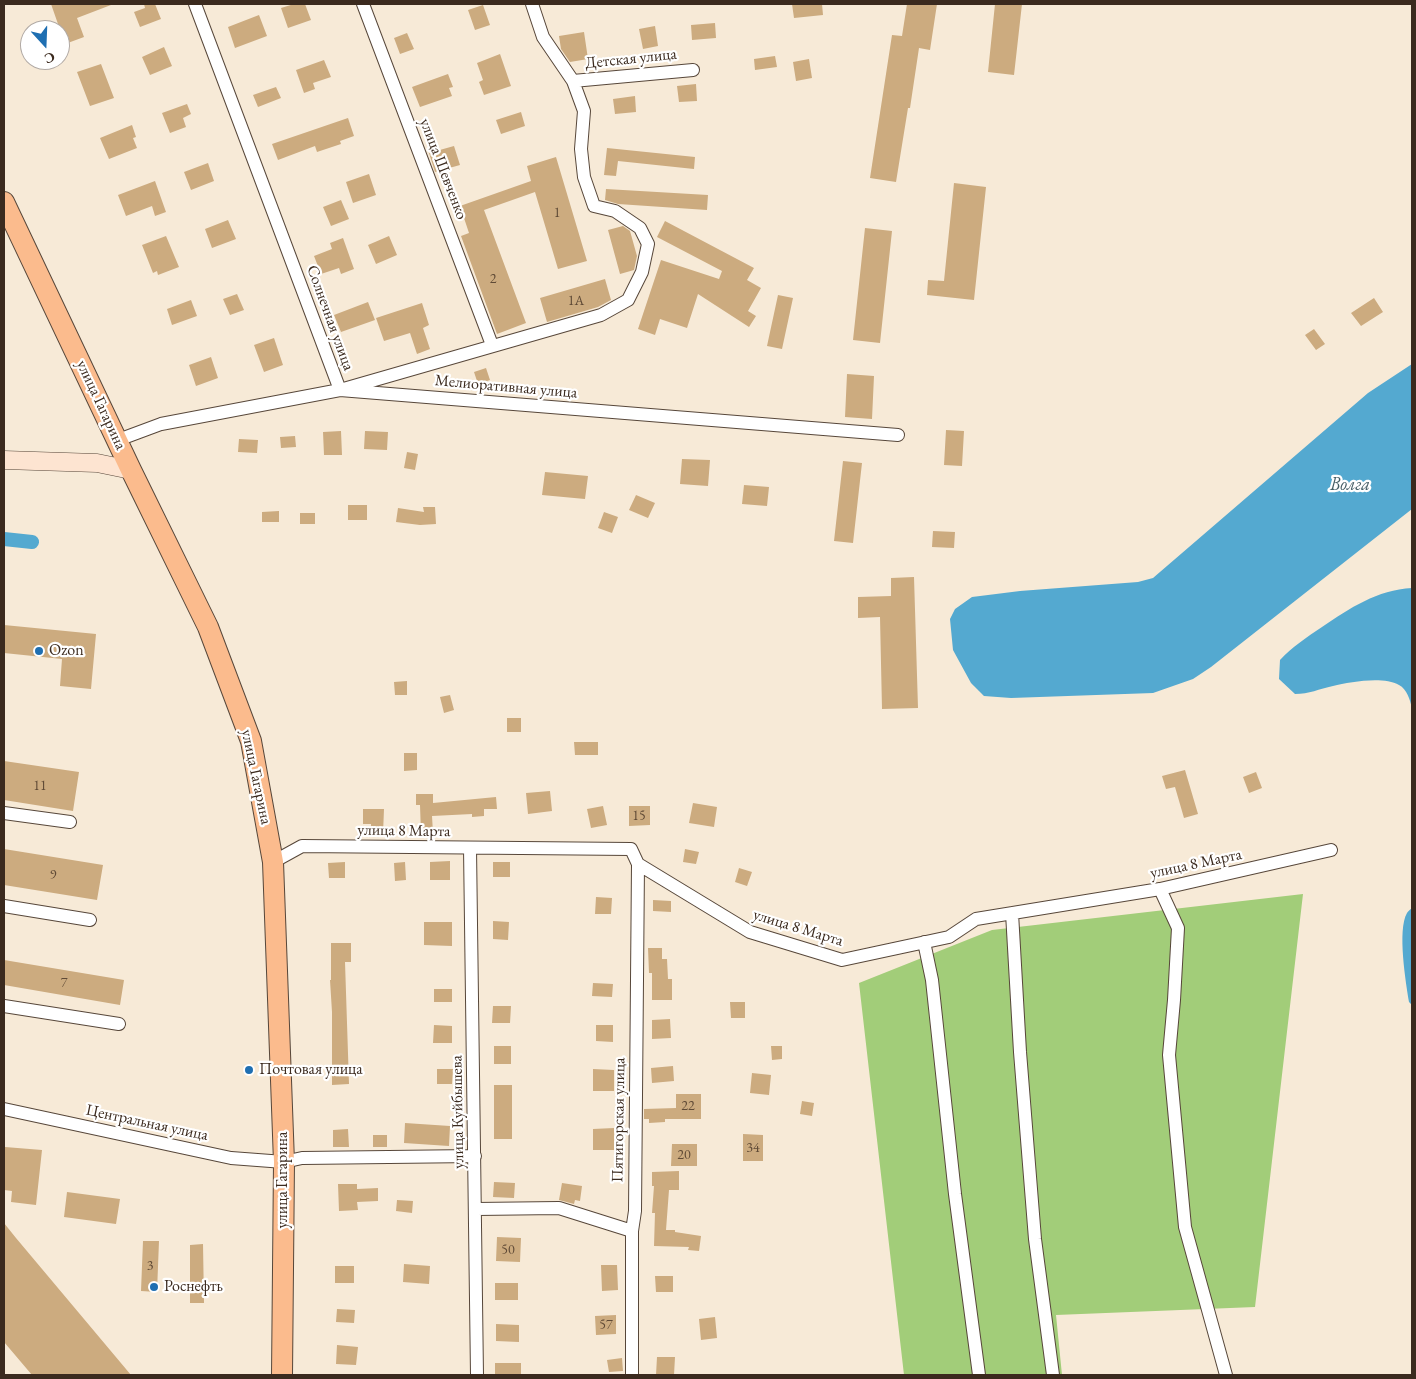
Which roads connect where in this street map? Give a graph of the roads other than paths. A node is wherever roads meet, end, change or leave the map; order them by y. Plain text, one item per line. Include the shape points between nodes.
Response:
1 (195, 4) edge
2 (363, 4) edge
3 (532, 4) edge
4 (693, 70) dead end
5 (573, 81) junction
6 (4, 202) edge
7 (492, 345) junction
8 (340, 390) junction
9 (898, 435) dead end
10 (118, 440) junction
11 (4, 460) edge
12 (131, 470) junction
13 (4, 813) edge
14 (70, 822) dead end
15 (470, 848) junction
16 (1331, 850) dead end
17 (273, 862) junction
18 (638, 864) junction
19 (1160, 889) junction
20 (4, 906) edge
21 (1012, 913) junction
22 (90, 920) dead end
23 (924, 942) junction
24 (4, 1006) edge
25 (119, 1024) dead end
26 (4, 1109) edge
27 (475, 1156) junction
28 (284, 1162) junction
29 (476, 1209) junction
30 (632, 1230) junction
31 (282, 1375) edge
32 (477, 1375) edge
33 (632, 1375) edge
34 (979, 1375) edge
35 (1053, 1375) edge
36 (1226, 1375) edge

1 - 8 street, Солнечная улица
2 - 7 street, улица Шевченко
3 - 5 street via 542,37
4 - 5 street, Детская улица
5 - 7 street, Солнечная улица via 584,111 581,149 584,177 594,206 614,211 640,228 648,244 642,272 628,300 601,315
6 - 10 main road, улица Гагарина
7 - 8 street, Солнечная улица
8 - 9 street, Мелиоративная улица
8 - 10 street, Мелиоративная улица via 161,424
10 - 12 main road, улица Гагарина
11 - 12 street via 97,463
12 - 17 main road, улица Гагарина via 208,627 252,741
13 - 14 street
15 - 17 street, улица 8 Марта via 302,846
15 - 18 street, улица 8 Марта via 631,849
15 - 27 street, улица Куйбышева
16 - 19 street, улица 8 Марта
17 - 28 main road, улица Гагарина
18 - 23 street, улица 8 Марта via 750,932 842,960
18 - 30 street, Пятигорская улица
19 - 21 street, улица 8 Марта
19 - 36 street via 1178,928 1169,1055 1185,1227
20 - 22 street
21 - 23 street, улица 8 Марта via 976,919 949,937
21 - 35 street via 1034,1229
23 - 34 street via 932,980
24 - 25 street
26 - 28 street, Центральная улица via 231,1158
27 - 28 street, Центральная улица via 302,1158
27 - 29 street, улица Куйбышева
28 - 31 main road, улица Гагарина
29 - 30 street via 559,1208
29 - 32 street, улица Куйбышева
30 - 33 street, Пятигорская улица

